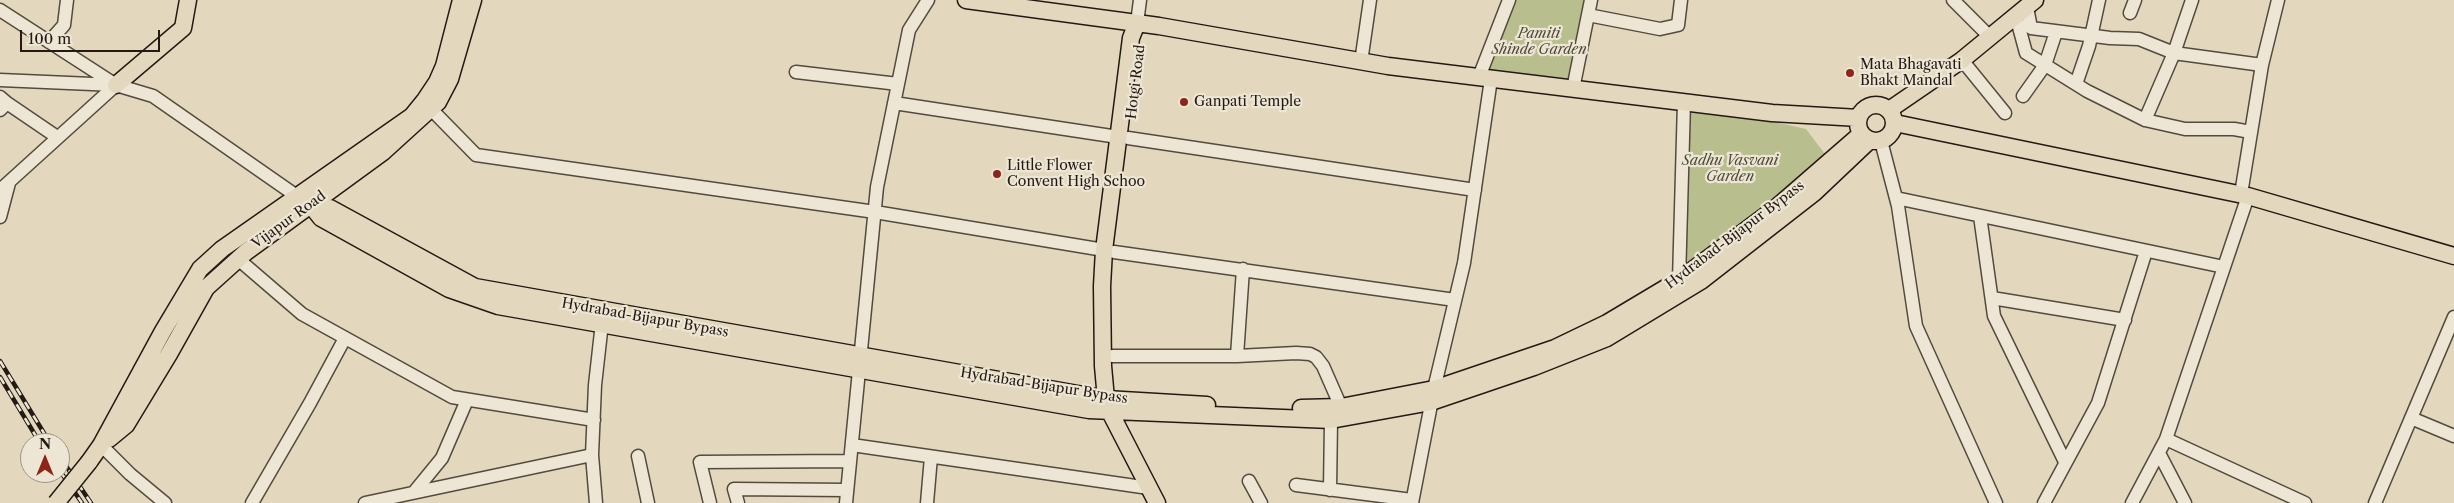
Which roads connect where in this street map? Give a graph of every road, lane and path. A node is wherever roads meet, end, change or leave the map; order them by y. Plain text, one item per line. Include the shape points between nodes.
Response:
1 (67, 0) edge
2 (188, 0) edge
3 (461, 0) edge
4 (473, 0) edge
5 (928, 0) edge
6 (966, 0) edge
7 (1140, 0) edge
8 (1370, 0) edge
9 (1509, 0) edge
10 (1591, 0) edge
11 (1682, 0) edge
12 (1953, 0) edge
13 (2099, 0) edge
14 (2135, 0) edge
15 (2192, 0) edge
16 (2278, 0) edge
17 (2026, 8) edge
18 (0, 10) edge
19 (2130, 13) dead end
20 (1588, 15) junction
21 (1137, 23) junction
22 (2056, 32) junction
23 (2091, 36) junction
24 (1991, 38) junction
25 (49, 42) junction
26 (2174, 53) junction
27 (1962, 60) junction
28 (1361, 62) junction
29 (2045, 65) junction
30 (2262, 65) junction
31 (796, 72) dead end
32 (1485, 78) junction
33 (0, 80) edge
34 (898, 84) junction
35 (2076, 84) junction
36 (116, 85) junction
37 (1573, 89) junction
38 (2023, 96) dead end
39 (1684, 102) junction
40 (2, 103) edge
41 (894, 103) junction
42 (431, 109) junction
43 (2005, 113) dead end
44 (1892, 117) junction
45 (2145, 120) junction
46 (2251, 132) junction
47 (1868, 133) junction
48 (57, 137) junction
49 (1123, 137) junction
50 (4, 187) edge
51 (1474, 190) junction
52 (2244, 195) junction
53 (1896, 198) junction
54 (304, 200) junction
55 (875, 212) junction
56 (1980, 216) junction
57 (0, 217) edge
58 (1109, 251) junction
59 (2146, 251) junction
60 (2454, 256) edge
61 (238, 259) junction
62 (2224, 267) junction
63 (1243, 269) junction
64 (1679, 280) junction
65 (1992, 298) junction
66 (1455, 300) junction
67 (2454, 317) edge
68 (2124, 320) junction
69 (602, 323) junction
70 (345, 338) junction
71 (1112, 356) junction
72 (1236, 356) junction
73 (859, 362) junction
74 (1432, 395) junction
75 (467, 400) junction
76 (1113, 406) junction
77 (1336, 413) junction
78 (2411, 418) junction
79 (594, 420) junction
80 (2454, 436) edge
81 (2166, 439) junction
82 (101, 445) junction
83 (852, 446) junction
84 (592, 455) junction
85 (2160, 455) junction
86 (638, 456) dead end
87 (931, 457) junction
88 (850, 461) junction
89 (2065, 462) junction
90 (1249, 481) dead end
91 (1296, 485) dead end
92 (1149, 488) junction
93 (847, 490) junction
94 (1330, 490) junction
95 (407, 496) edge
96 (1412, 501) edge
97 (2378, 502) edge
98 (56, 503) edge
99 (165, 503) edge
100 (252, 503) edge
101 (365, 503) edge
102 (596, 503) edge
103 (648, 503) edge
104 (710, 503) edge
105 (738, 503) edge
106 (846, 503) edge
107 (927, 503) edge
108 (1157, 503) edge
109 (1167, 503) edge
110 (1261, 503) edge
111 (1996, 503) edge
112 (2044, 503) edge
113 (2132, 503) edge
114 (2185, 503) edge
115 (2305, 503) edge

1 - 25 street via 64,25
2 - 36 main road via 183,28
3 - 54 main road, Vijapur Road via 444,66 438,82 425,100 412,116
4 - 42 main road, Vijapur Road via 450,79
5 - 34 street via 909,30
6 - 21 main road
7 - 21 street
8 - 28 street
9 - 32 street
10 - 20 street
11 - 20 street via 1678,25 1660,29
12 - 24 street
13 - 23 street
14 - 19 street
15 - 26 street
16 - 30 street
17 - 22 street via 2031,28
17 - 24 main road
17 - 29 street via 2026,53
18 - 25 street
20 - 37 street
21 - 28 main road
21 - 49 main road, Hotgi Road via 1142,40
22 - 23 street
22 - 29 street
23 - 26 street via 2139,39
23 - 35 street
24 - 27 main road
25 - 36 street
26 - 30 street
26 - 45 street
27 - 43 street
27 - 44 main road
28 - 32 main road
29 - 35 street
29 - 38 street
30 - 46 street
31 - 34 street
32 - 37 main road
32 - 51 street
33 - 36 street
34 - 41 street
35 - 45 street
36 - 48 street
36 - 54 street via 153,96
37 - 39 main road
39 - 47 main road via 1772,113
39 - 64 street
40 - 48 street
41 - 49 street
41 - 55 street
42 - 54 main road, Vijapur Road via 383,152
42 - 55 street via 476,155
44 - 47 main road via 1891,134
44 - 47 main road via 1884,107 1866,108
44 - 52 main road
45 - 46 street via 2185,129
46 - 52 street
47 - 53 street
47 - 64 main road, Hydrabad-Bijapur Bypass via 1777,207
47 - 74 main road via 1814,193 1701,281 1607,338 1534,367
48 - 50 street
49 - 51 street
49 - 58 main road, Hotgi Road
50 - 57 street
51 - 66 street via 1464,263
52 - 60 main road
52 - 62 street
53 - 56 street
53 - 111 street via 1916,326
54 - 61 main road, Vijapur Road
54 - 69 main road via 321,218 449,289 498,306
54 - 73 main road, Hydrabad-Bijapur Bypass via 330,208 475,287
54 - 82 main road, Vijapur Road via 222,249 200,269
55 - 58 street
55 - 73 street
56 - 59 street
56 - 65 street
58 - 63 street
58 - 71 main road, Hotgi Road
58 - 76 main road, Hotgi Road via 1102,286
59 - 62 street
59 - 68 street
61 - 70 street via 302,314
61 - 82 main road, Vijapur Road via 206,288 126,425
62 - 81 street
63 - 66 street
63 - 72 street
64 - 74 main road, Hydrabad-Bijapur Bypass via 1607,323 1555,348
65 - 68 street
65 - 89 street via 1994,316
66 - 74 street
67 - 78 street
68 - 89 street via 2098,403
69 - 73 main road
69 - 79 street
70 - 75 street via 452,397
70 - 100 street
71 - 72 street
71 - 76 main road, Hotgi Road
72 - 77 street via 1296,353 1316,357 1323,366
73 - 76 main road, Hydrabad-Bijapur Bypass via 1089,410
73 - 83 street
74 - 77 main road, Hydrabad-Bijapur Bypass
74 - 96 street
75 - 79 street
75 - 95 street via 442,458
76 - 77 main road, Hydrabad-Bijapur Bypass
76 - 92 main road, Hotgi Road
76 - 109 main road, Hotgi Road
77 - 94 street
78 - 80 street
78 - 97 street
79 - 84 street
81 - 85 street
81 - 115 street
82 - 98 main road, Vijapur Road, bridge
82 - 99 street
83 - 87 street
83 - 88 street
84 - 95 street
84 - 102 street
85 - 113 street
85 - 114 street
86 - 103 street
87 - 92 street
87 - 107 street
88 - 93 street
88 - 104 street via 700,462
89 - 112 street
90 - 110 street
91 - 94 street
92 - 108 main road, Hotgi Road
93 - 105 street via 734,488
93 - 106 street
94 - 96 street
95 - 101 street

